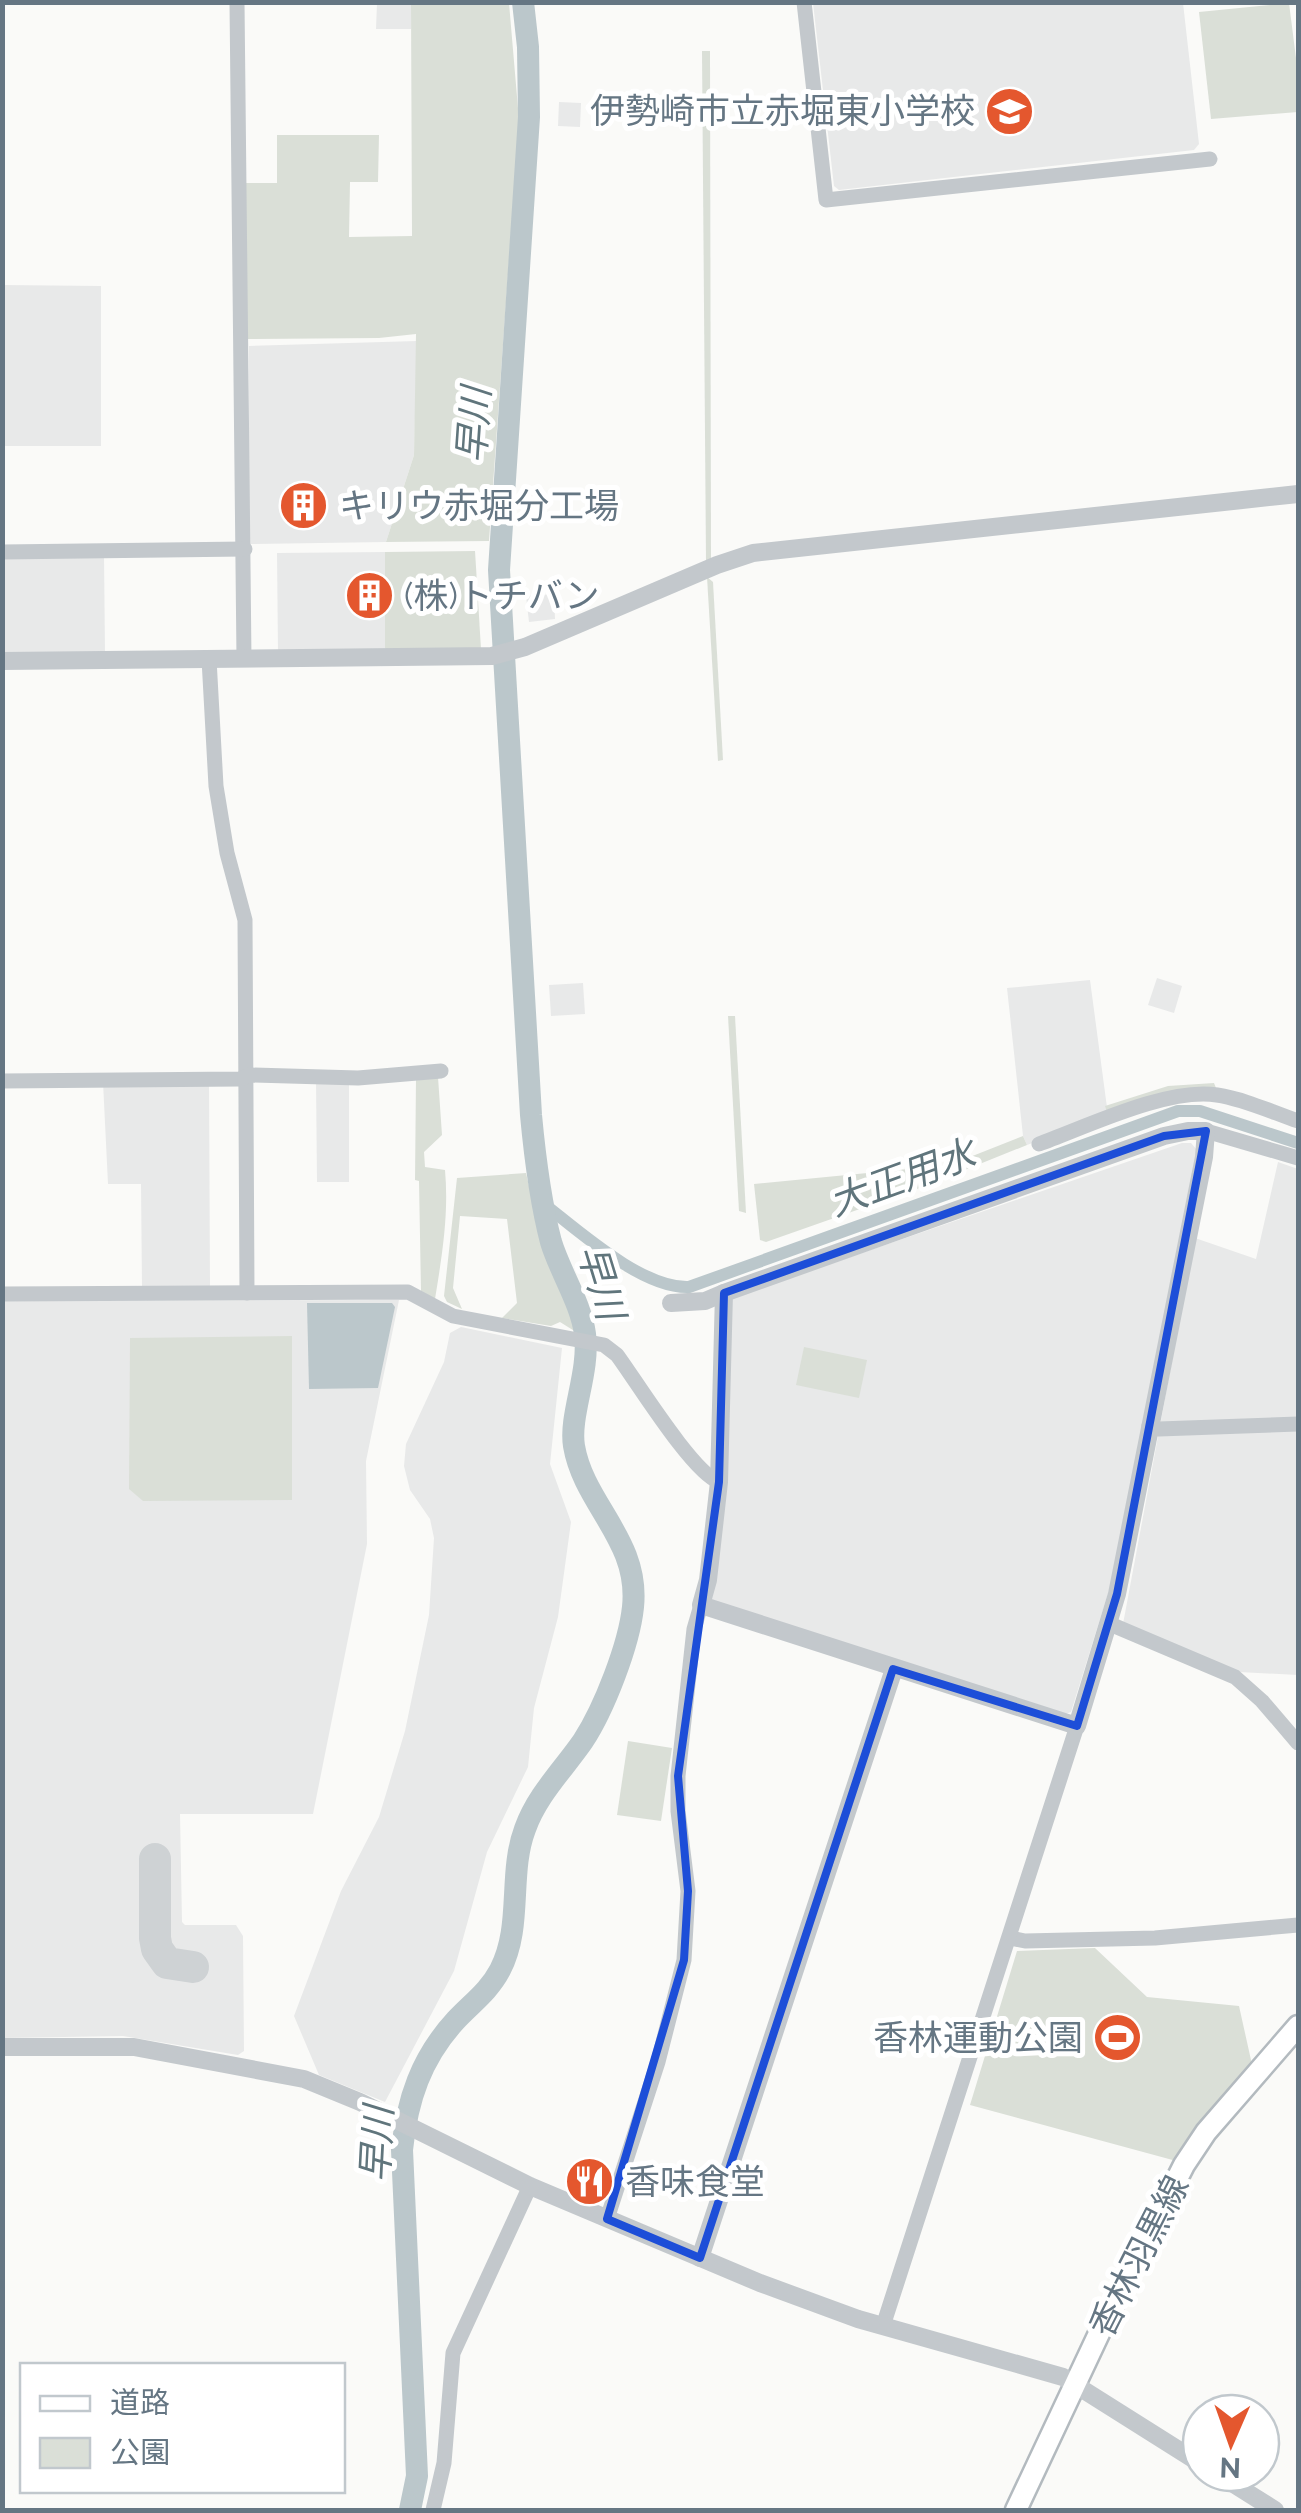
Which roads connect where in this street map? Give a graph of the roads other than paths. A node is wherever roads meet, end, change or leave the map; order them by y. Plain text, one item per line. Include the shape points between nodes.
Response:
1 (237, 2) edge
2 (804, 2) edge
3 (1210, 158) dead end
4 (1298, 494) edge
5 (245, 550) junction
6 (2, 552) edge
7 (209, 659) junction
8 (244, 659) junction
9 (2, 661) edge
10 (441, 1071) dead end
11 (244, 1077) junction
12 (2, 1080) edge
13 (1298, 1121) edge
14 (1206, 1131) junction
15 (1039, 1144) dead end
16 (1298, 1158) edge
17 (247, 1293) junction
18 (724, 1293) junction
19 (2, 1294) edge
20 (671, 1303) dead end
21 (1298, 1424) edge
22 (1149, 1426) junction
23 (719, 1482) junction
24 (701, 1605) junction
25 (1110, 1624) junction
26 (894, 1670) junction
27 (1077, 1726) junction
28 (1298, 1743) edge
29 (1298, 1924) edge
30 (1010, 1938) junction
31 (1298, 2026) edge
32 (2, 2047) edge
33 (530, 2186) junction
34 (607, 2219) junction
35 (700, 2258) junction
36 (883, 2326) junction
37 (1077, 2383) junction
38 (1181, 2451) edge
39 (1248, 2493) edge
40 (433, 2510) edge
41 (1016, 2510) edge
42 (1275, 2510) edge

1 - 5 street
2 - 3 street via 826,200
4 - 8 street via 754,554 492,656
5 - 6 street
5 - 8 street
7 - 8 street
7 - 9 street
7 - 11 street via 218,805 245,920
10 - 11 street
11 - 12 street
11 - 17 street
13 - 15 street via 1220,1095 1192,1094
14 - 16 street
14 - 18 street via 1164,1136
14 - 22 street
17 - 19 street
17 - 23 street via 408,1292 453,1316 604,1345 695,1463
18 - 20 street
18 - 23 street
21 - 22 street
22 - 25 street
23 - 24 street
24 - 26 street
24 - 34 street via 678,1776 688,1891 684,1960
25 - 27 street
25 - 28 street via 1235,1677
26 - 27 street
26 - 35 street
27 - 30 street
29 - 30 street via 1155,1938
30 - 36 street
31 - 37 main road, 香林羽黒線 via 1184,2165
32 - 33 street via 134,2048 304,2080
33 - 34 street
33 - 40 street via 453,2353
34 - 35 street
35 - 36 street
36 - 37 street
37 - 38 street
37 - 41 main road, 香林羽黒線
39 - 42 street

